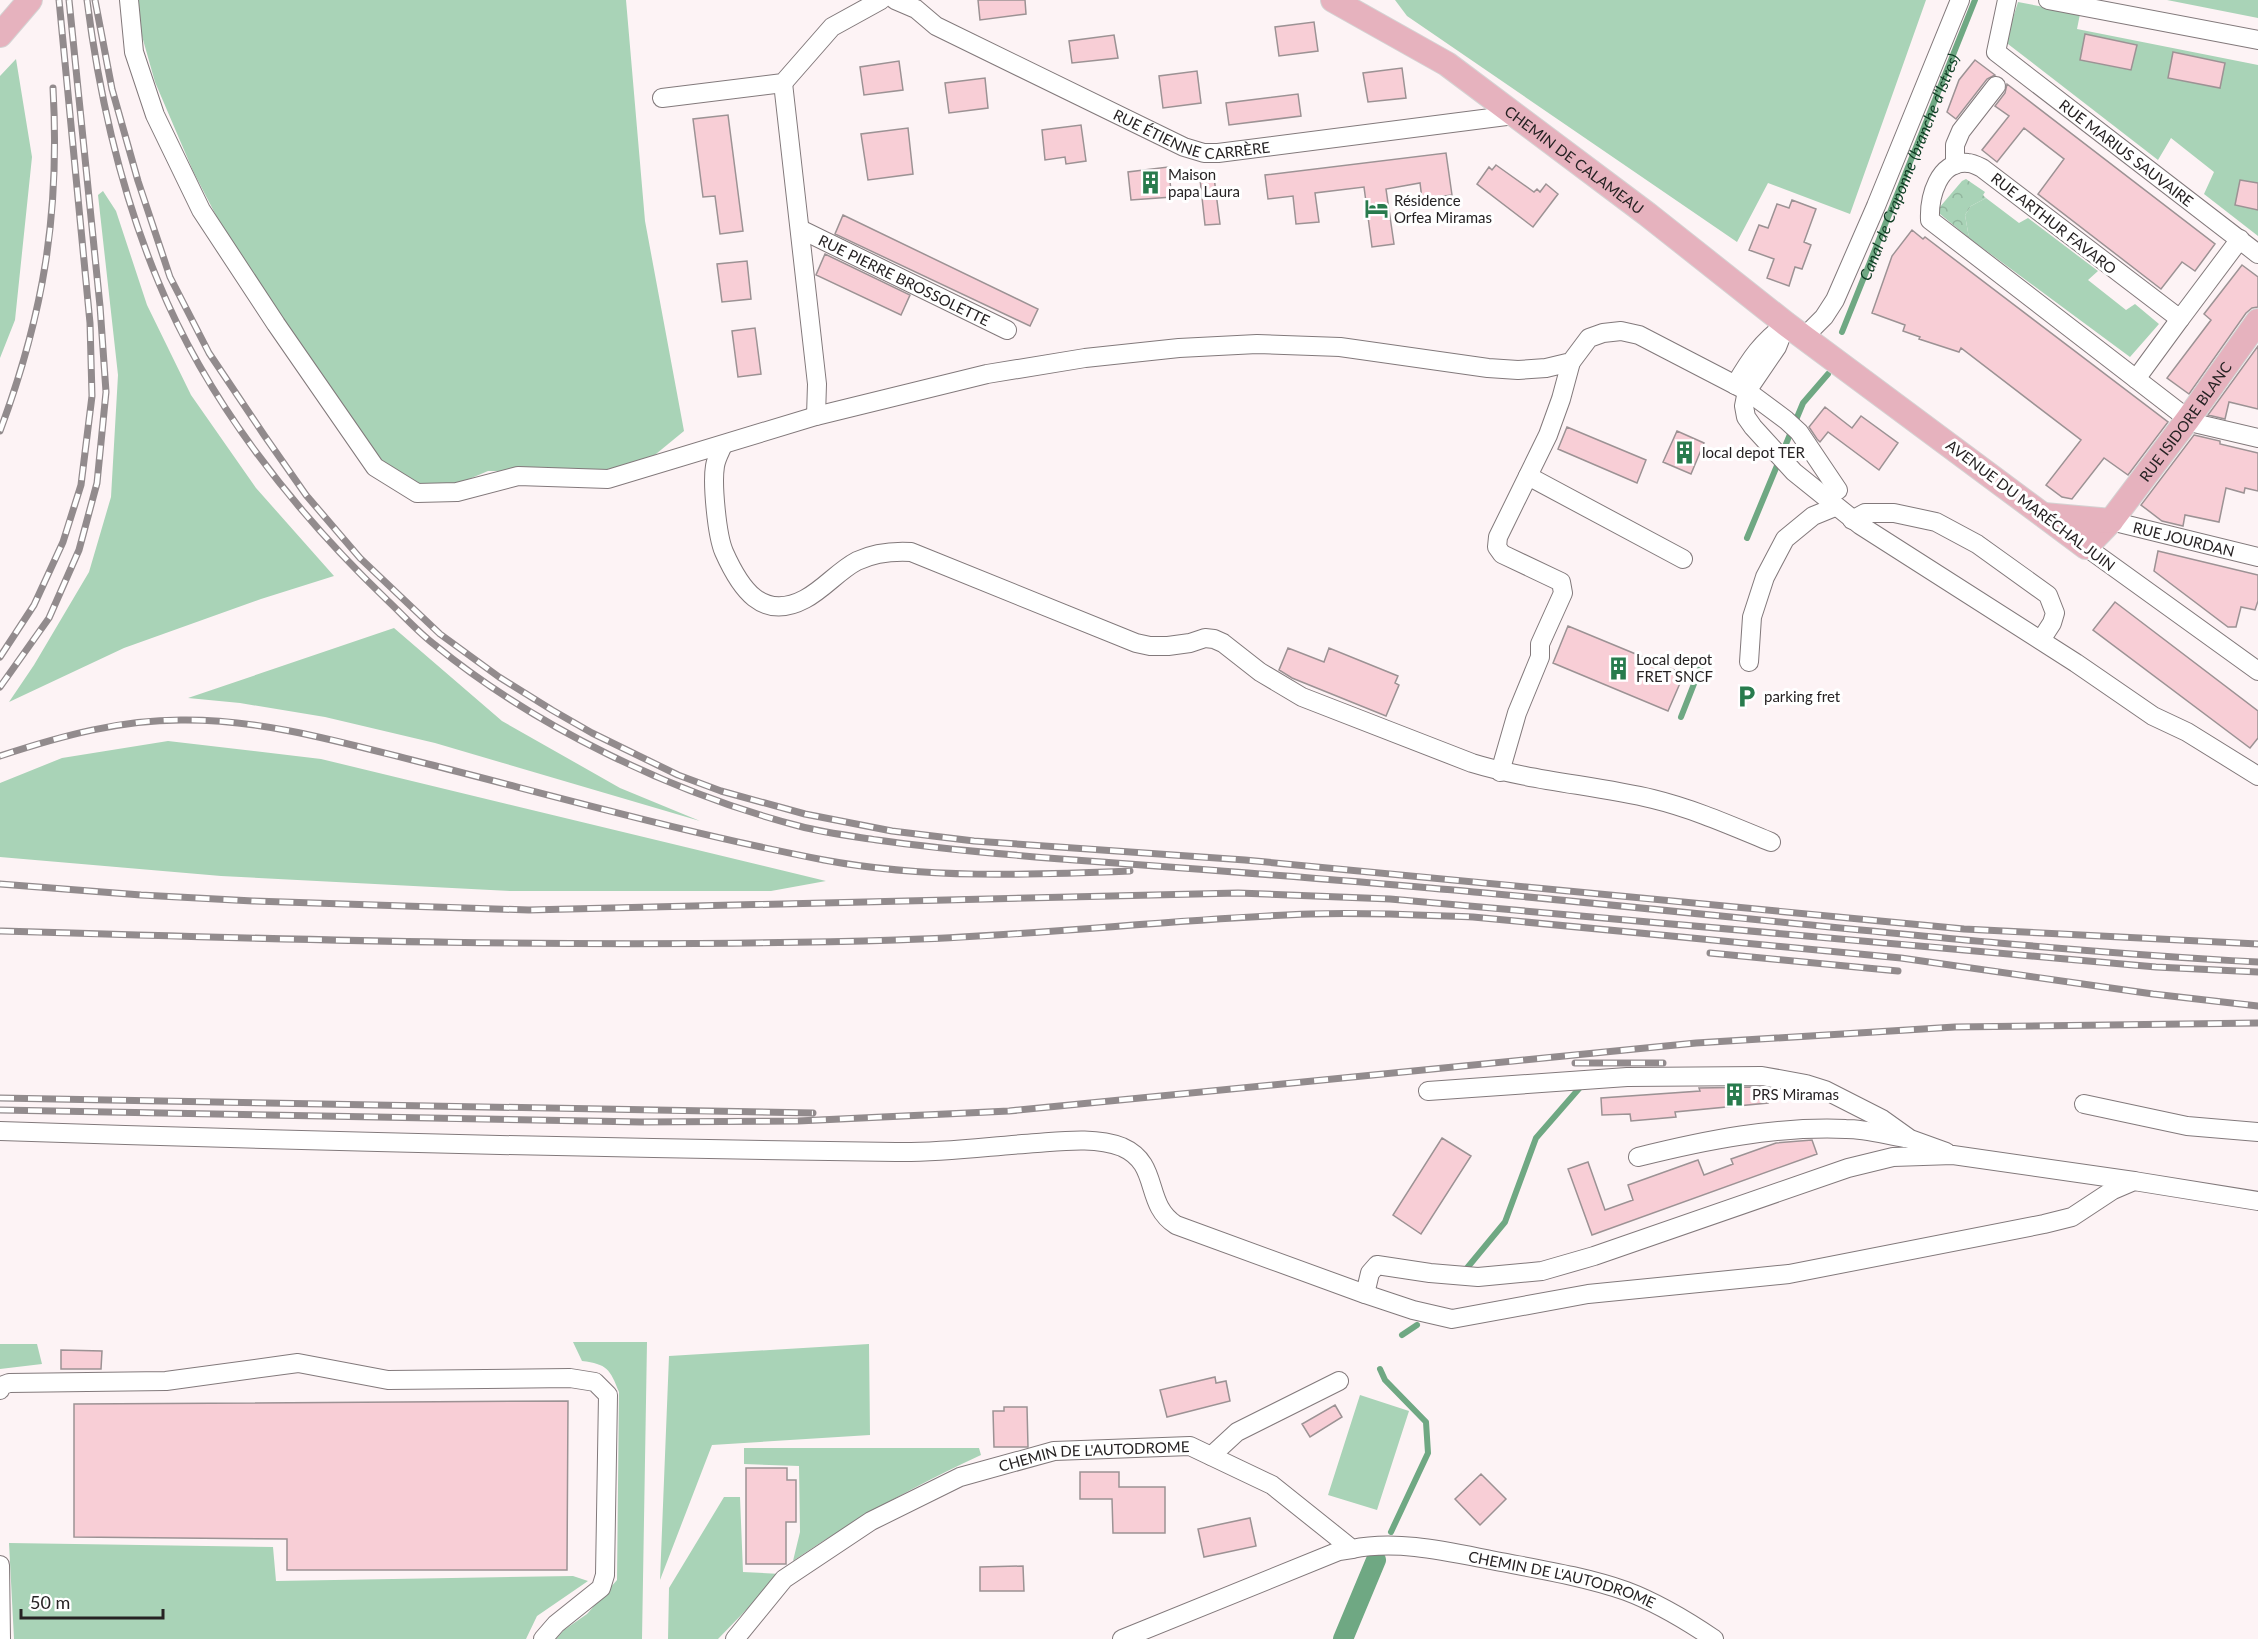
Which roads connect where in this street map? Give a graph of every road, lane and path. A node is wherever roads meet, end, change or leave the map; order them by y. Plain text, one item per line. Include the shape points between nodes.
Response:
1 (30, 0) edge
2 (129, 0) edge
3 (881, 0) edge
4 (896, 0) edge
5 (1333, 0) edge
6 (1960, 0) edge
7 (2007, 0) edge
8 (2048, 0) edge
9 (0, 34) edge
10 (2258, 40) edge
11 (783, 83) junction
12 (1996, 86) dead end
13 (662, 98) dead end
14 (1514, 115) junction
15 (1955, 165) junction
16 (800, 229) junction
17 (2240, 239) junction
18 (2258, 254) edge
19 (2180, 319) junction
20 (2258, 321) edge
21 (1007, 330) dead end
22 (1795, 330) junction
23 (1571, 362) junction
24 (2136, 379) junction
25 (1741, 388) junction
26 (816, 416) junction
27 (2188, 419) junction
28 (2258, 438) edge
29 (723, 445) junction
30 (1528, 476) junction
31 (1836, 499) junction
32 (2044, 515) junction
33 (1852, 520) junction
34 (2110, 521) junction
35 (2086, 547) junction
36 (2258, 557) edge
37 (1683, 559) dead end
38 (2041, 640) junction
39 (1749, 662) dead end
40 (2258, 671) edge
41 (1500, 772) junction
42 (2258, 776) edge
43 (1771, 842) dead end
44 (1428, 1091) dead end
45 (2084, 1104) dead end
46 (0, 1131) edge
47 (2258, 1132) edge
48 (1910, 1139) junction
49 (1953, 1155) junction
50 (1638, 1157) dead end
51 (2134, 1181) junction
52 (2258, 1201) edge
53 (1365, 1294) junction
54 (1339, 1381) dead end
55 (0, 1387) edge
56 (1211, 1456) junction
57 (1352, 1549) junction
58 (0, 1565) edge
59 (1, 1639) edge
60 (543, 1639) edge
61 (735, 1639) edge
62 (1122, 1639) edge
63 (1714, 1639) edge

1 - 9 main road
2 - 29 street via 134,52 155,115 201,210 375,467 417,493 457,492 518,476 608,479
3 - 11 street via 832,27
4 - 14 street, RUE ÉTIENNE CARRÈRE via 916,9 936,26 1184,147 1204,153
5 - 14 main road, CHEMIN DE CALAMEAU via 1447,64
6 - 22 street via 1834,300 1824,317
7 - 17 street, RUE MARIUS SAUVAIRE via 1996,52
8 - 10 street
11 - 13 street
11 - 16 street, RUE PIERRE BROSSOLETTE
12 - 15 street via 1961,131 1955,145
14 - 22 main road, CHEMIN DE CALAMEAU
15 - 19 street, RUE ARTHUR FAVARO via 1968,163 1982,168
15 - 24 street via 1935,186 1929,204 1930,220
16 - 21 street, RUE PIERRE BROSSOLETTE
16 - 26 street, RUE PIERRE BROSSOLETTE via 817,384
17 - 18 street, RUE MARIUS SAUVAIRE
17 - 19 street
19 - 24 street
20 - 27 main road, RUE ISIDORE BLANC
22 - 25 street
22 - 32 main road, AVENUE DU MARÉCHAL JUIN
23 - 25 street via 1589,338 1621,331 1639,335
23 - 26 street via 1518,370 1340,346 1257,344 1179,348 1085,358 987,375
23 - 30 street via 1548,435
24 - 27 street
25 - 31 street via 1793,426
25 - 31 street via 1746,417 1781,458
26 - 29 street
27 - 28 street
27 - 34 main road, RUE ISIDORE BLANC
29 - 41 street via 714,480 720,543 744,587 755,600 767,606 787,606 806,598 858,561 895,551 911,552 1136,643 1168,646 1214,639 1302,697
30 - 37 street
30 - 41 street via 1498,537 1497,547 1502,554 1561,582 1563,593 1540,644 1540,657 1517,713
31 - 33 street
31 - 39 street via 1785,539 1765,577 1752,617
32 - 34 main road
32 - 35 main road, AVENUE DU MARÉCHAL JUIN
33 - 38 street
33 - 38 street via 1864,513 1894,513 1936,522 1977,544 2048,595 2055,613
34 - 35 main road, RUE ISIDORE BLANC
34 - 36 street, RUE JOURDAN
35 - 40 street, AVENUE DU MARÉCHAL JUIN
38 - 42 street via 2153,716
41 - 43 street via 1656,800
44 - 48 street via 1627,1077 1762,1076 1833,1093
45 - 47 street via 2187,1126
46 - 53 street via 902,1152 1096,1142 1124,1148 1140,1160 1161,1214 1176,1225
48 - 49 street
48 - 50 street via 1846,1129 1796,1130 1703,1141
49 - 51 street
49 - 53 street via 1866,1162 1594,1256 1542,1270 1478,1277 1377,1265 1370,1273
51 - 52 street
51 - 53 street via 2072,1217 1790,1274 1588,1294 1452,1319
54 - 56 street via 1237,1432
55 - 60 street via 9,1383 166,1382 298,1363 388,1380 570,1378 595,1382 608,1395 604,1575 601,1588
56 - 57 street, CHEMIN DE L'AUTODROME via 1272,1485
56 - 61 street, CHEMIN DE L'AUTODROME via 1190,1446 1054,1451 960,1477 871,1521 784,1579
57 - 62 street
57 - 63 street, CHEMIN DE L'AUTODROME via 1371,1545 1438,1550 1558,1573 1625,1591 1680,1616
58 - 59 street

